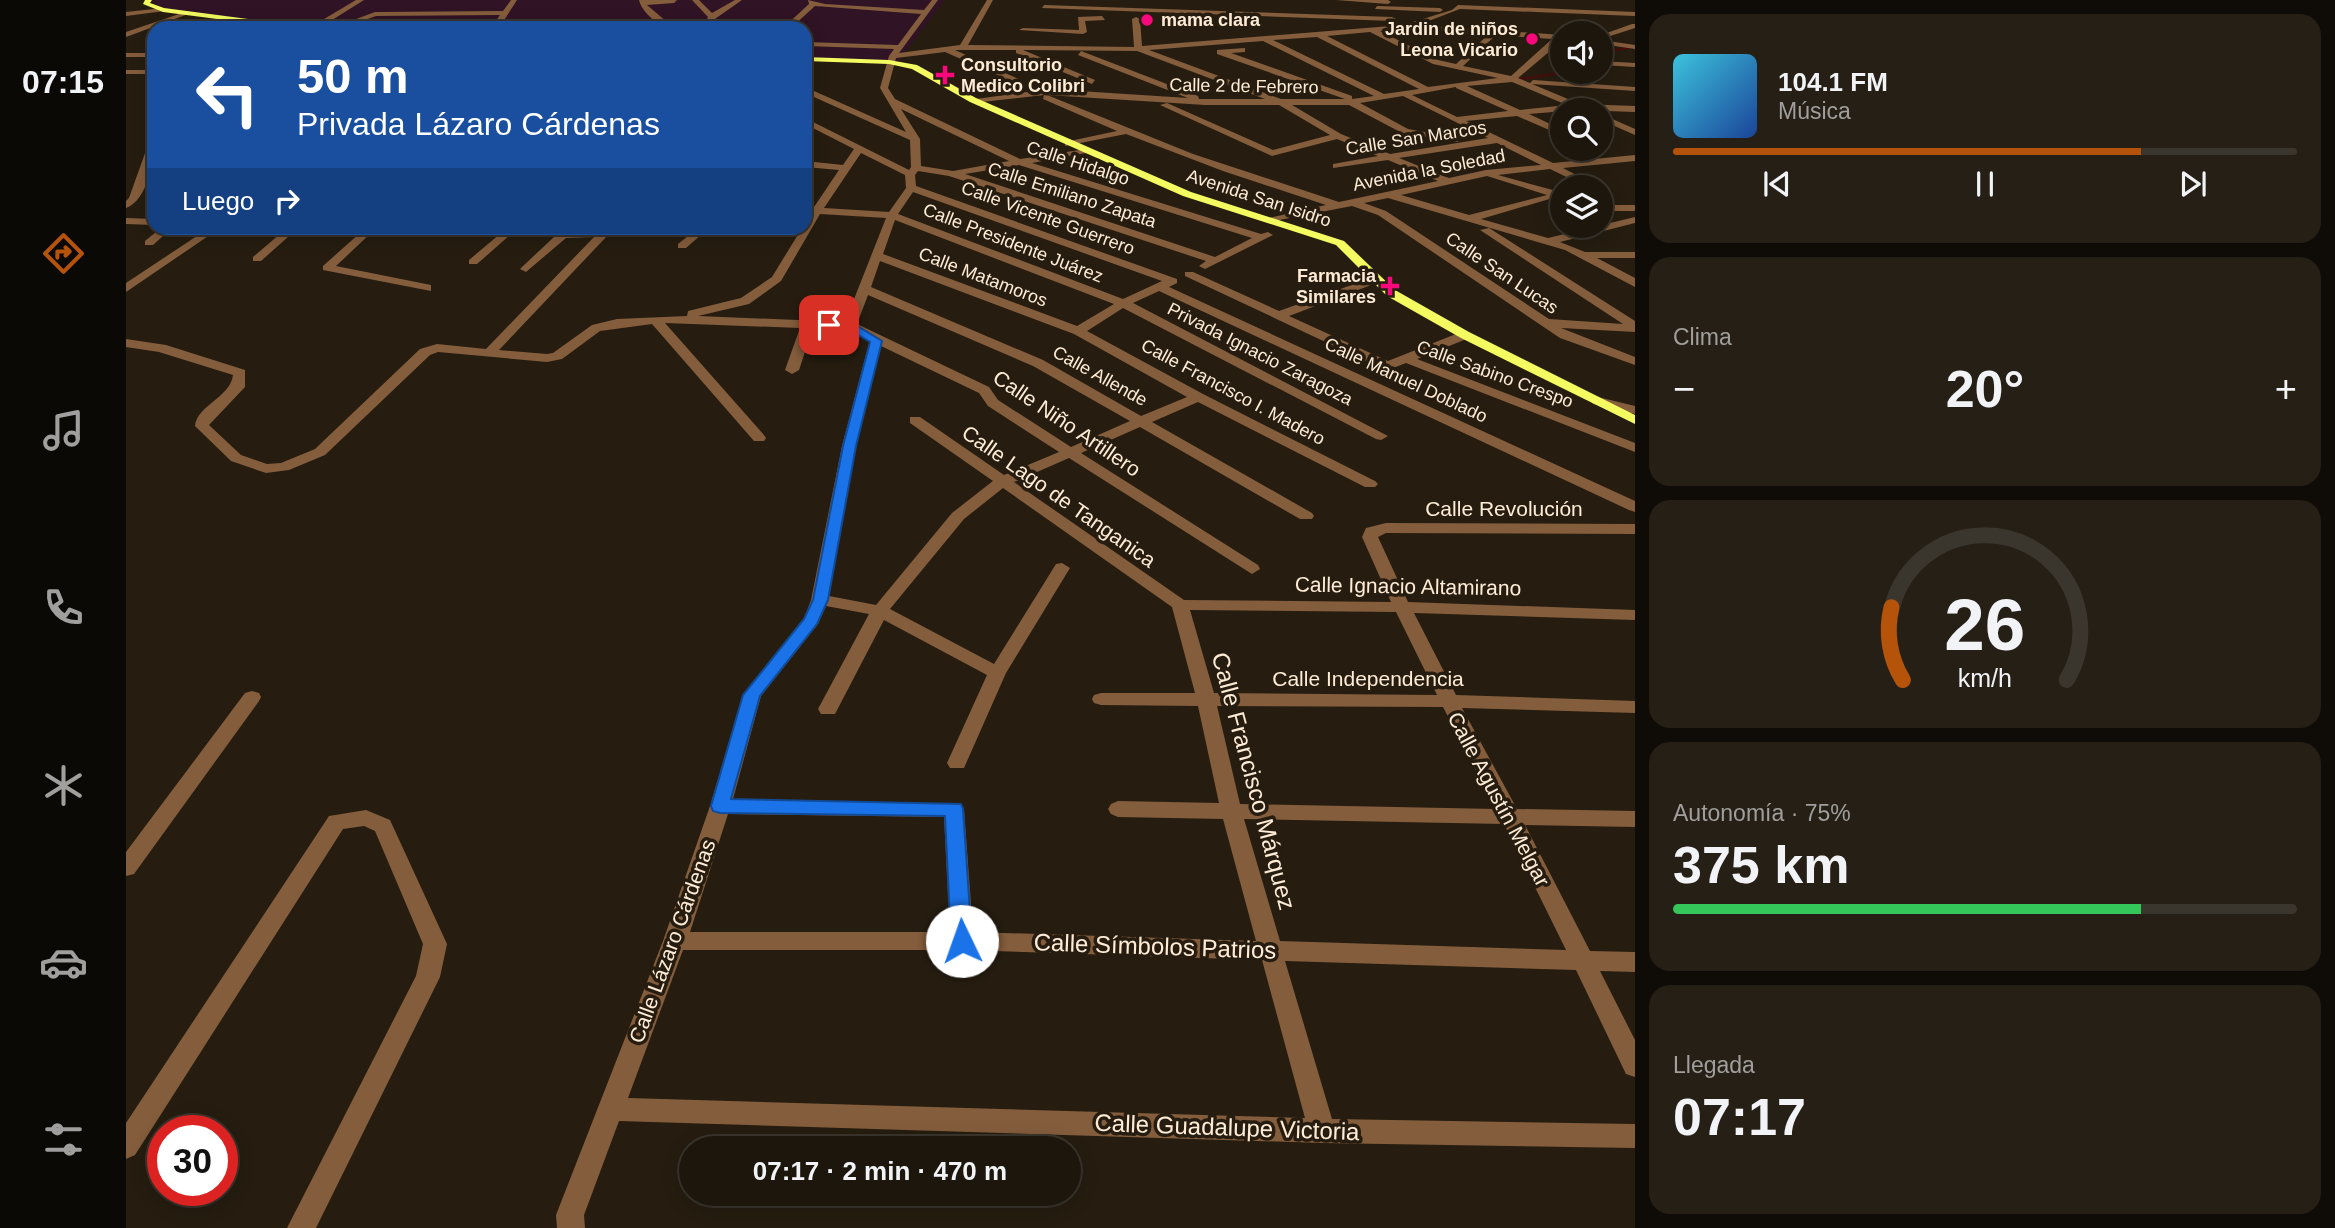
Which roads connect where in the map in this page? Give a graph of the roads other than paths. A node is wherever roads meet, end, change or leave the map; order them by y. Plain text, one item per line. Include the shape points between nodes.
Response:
1 (149, 0) edge
2 (361, 0) edge
3 (514, 0) edge
4 (672, 0) edge
5 (693, 0) edge
6 (739, 0) edge
7 (839, 0) edge
8 (935, 0) edge
9 (990, 0) edge
10 (1088, 0) edge
11 (1125, 0) edge
12 (1538, 0) edge
13 (1578, 0) edge
14 (643, 1) edge
15 (812, 2) edge
16 (1254, 3) dead end
17 (1336, 3) edge
18 (1457, 6) edge
19 (1081, 9) junction
20 (1521, 9) junction
21 (163, 10) junction
22 (1545, 10) junction
23 (1041, 11) edge
24 (1125, 11) junction
25 (925, 12) junction
26 (1589, 12) junction
27 (187, 13) junction
28 (506, 13) junction
29 (1256, 13) junction
30 (1635, 14) edge
31 (126, 16) edge
32 (711, 16) junction
33 (1494, 17) dead end
34 (1136, 19) junction
35 (1194, 20) dead end
36 (164, 21) edge
37 (247, 21) edge
38 (325, 21) edge
39 (355, 21) edge
40 (500, 21) edge
41 (661, 21) edge
42 (708, 21) edge
43 (794, 21) edge
44 (1481, 21) dead end
45 (1564, 21) dead end
46 (1418, 24) junction
47 (147, 25) edge
48 (1300, 25) dead end
49 (1550, 25) edge
50 (1635, 26) edge
51 (147, 27) edge
52 (1404, 27) junction
53 (1455, 29) junction
54 (1023, 30) junction
55 (1372, 30) junction
56 (1200, 31) dead end
57 (1496, 32) junction
58 (1318, 34) junction
59 (1525, 34) junction
60 (126, 35) edge
61 (1613, 35) edge
62 (1014, 37) junction
63 (1266, 37) junction
64 (1550, 37) edge
65 (1422, 39) dead end
66 (1099, 40) dead end
67 (1635, 40) edge
68 (1206, 42) junction
69 (812, 44) edge
70 (1613, 44) edge
71 (1617, 45) junction
72 (1008, 46) junction
73 (898, 47) junction
74 (963, 47) junction
75 (1281, 47) junction
76 (1635, 47) edge
77 (1068, 48) junction
78 (1550, 48) edge
79 (1613, 48) edge
80 (946, 49) junction
81 (1138, 49) junction
82 (1429, 50) dead end
83 (126, 55) edge
84 (147, 55) edge
85 (812, 59) edge
86 (891, 59) junction
87 (1436, 62) junction
88 (1250, 63) junction
89 (1613, 64) edge
90 (1635, 65) edge
91 (1458, 66) junction
92 (1227, 68) dead end
93 (1216, 70) dead end
94 (126, 72) edge
95 (147, 72) edge
96 (1204, 72) junction
97 (1179, 77) dead end
98 (1167, 79) dead end
99 (1516, 80) junction
100 (1155, 81) junction
101 (1092, 82) dead end
102 (1020, 83) dead end
103 (1456, 85) junction
104 (1635, 89) edge
105 (1428, 90) junction
106 (1036, 92) junction
107 (812, 93) edge
108 (1406, 95) junction
109 (1385, 98) junction
110 (1558, 98) edge
111 (973, 100) junction
112 (1151, 100) junction
113 (892, 101) junction
114 (1205, 102) junction
115 (1355, 102) junction
116 (1285, 104) junction
117 (1613, 109) edge
118 (1550, 110) edge
119 (1635, 110) edge
120 (1518, 113) junction
121 (1458, 119) junction
122 (1613, 122) edge
123 (812, 124) edge
124 (1550, 127) edge
125 (1125, 132) junction
126 (1635, 132) edge
127 (1338, 136) junction
128 (915, 139) junction
129 (1500, 141) junction
130 (1470, 143) junction
131 (1068, 144) junction
132 (860, 147) junction
133 (1083, 151) junction
134 (1389, 156) junction
135 (1613, 156) edge
136 (1635, 158) edge
137 (1017, 160) junction
138 (1621, 160) junction
139 (812, 165) edge
140 (1336, 166) dead end
141 (1635, 166) edge
142 (1557, 167) junction
143 (845, 168) junction
144 (913, 171) junction
145 (147, 172) edge
146 (951, 173) junction
147 (1486, 173) junction
148 (1572, 175) edge
149 (1447, 181) junction
150 (911, 188) junction
151 (1550, 192) edge
152 (1390, 195) junction
153 (1550, 198) edge
154 (1613, 198) edge
155 (129, 201) edge
156 (1355, 203) junction
157 (1342, 206) junction
158 (1613, 208) edge
159 (1633, 208) edge
160 (812, 209) edge
161 (812, 210) edge
162 (892, 215) junction
163 (1467, 219) junction
164 (1273, 220) junction
165 (1635, 220) edge
166 (126, 221) edge
167 (147, 222) edge
168 (1289, 225) junction
169 (159, 235) edge
170 (205, 235) edge
171 (285, 235) edge
172 (358, 235) edge
173 (505, 235) edge
174 (562, 235) edge
175 (602, 235) edge
176 (695, 235) edge
177 (799, 235) edge
178 (1262, 237) junction
179 (1546, 242) junction
180 (149, 243) dead end
181 (682, 246) dead end
182 (876, 255) junction
183 (1583, 255) junction
184 (1635, 255) edge
185 (257, 259) dead end
186 (1216, 261) junction
187 (473, 262) dead end
188 (526, 270) dead end
189 (1189, 274) junction
190 (1632, 279) edge
191 (1375, 280) junction
192 (1166, 284) junction
193 (126, 288) edge
194 (427, 288) dead end
195 (865, 289) junction
196 (1123, 303) junction
197 (1279, 315) junction
198 (675, 319) junction
199 (655, 320) junction
200 (1546, 323) junction
201 (808, 324) junction
202 (850, 326) junction
203 (1635, 327) edge
204 (1078, 331) junction
205 (1465, 335) junction
206 (877, 341) junction
207 (126, 343) edge
208 (491, 351) junction
209 (1406, 359) junction
210 (1635, 361) edge
211 (792, 370) dead end
212 (1198, 397) junction
213 (1598, 401) junction
214 (1635, 410) edge
215 (915, 420) dead end
216 (1635, 420) edge
217 (1144, 422) junction
218 (1381, 436) dead end
219 (759, 438) dead end
220 (1635, 448) edge
221 (1069, 453) junction
222 (1000, 482) junction
223 (1370, 484) dead end
224 (1635, 506) edge
225 (1306, 516) dead end
226 (1635, 529) edge
227 (1372, 531) joint
228 (1062, 568) dead end
229 (1252, 569) dead end
230 (820, 600) junction
231 (1180, 606) junction
232 (1400, 607) junction
233 (880, 611) junction
234 (1635, 615) edge
235 (997, 673) junction
236 (252, 697) dead end
237 (1101, 699) dead end
238 (1206, 700) junction
239 (1447, 701) junction
240 (1635, 707) edge
241 (828, 709) dead end
242 (957, 763) dead end
243 (720, 806) junction
244 (1118, 809) dead end
245 (1231, 811) junction
246 (1512, 818) junction
247 (1635, 820) edge
248 (126, 868) edge
249 (675, 941) junction
250 (962, 941) junction
251 (1272, 949) junction
252 (1583, 961) junction
253 (1635, 962) edge
254 (1635, 1066) edge
255 (609, 1109) junction
256 (1322, 1131) junction
257 (1635, 1136) edge
258 (126, 1146) edge
259 (301, 1228) edge
260 (571, 1228) edge

1 - 21 main road via 145,4
2 - 38 street
3 - 28 street
4 - 5 street
4 - 14 street
5 - 32 street
6 - 32 street
7 - 15 street
8 - 25 street
9 - 74 street
10 - 19 street
11 - 24 street via 1120,6
12 - 22 street
13 - 26 street
14 - 41 street via 644,8
15 - 25 street
15 - 43 street
16 - 29 street
17 - 18 street
18 - 20 street
18 - 46 street
19 - 23 street
19 - 24 street
20 - 22 street
20 - 33 street
21 - 27 main road
21 - 31 street
22 - 26 street
23 - 54 street
24 - 29 street
25 - 73 street
26 - 30 street
26 - 45 street
27 - 36 street
27 - 37 main road
28 - 39 street via 374,14
28 - 40 street
29 - 46 street
29 - 63 street
31 - 47 street
32 - 42 street
34 - 35 street
34 - 54 street via 1083,18 1083,32
34 - 81 street
44 - 53 street
46 - 52 street
46 - 53 street
46 - 65 street
48 - 52 street
49 - 59 street
50 - 61 street
51 - 60 street
52 - 55 street
53 - 57 street
54 - 62 street
55 - 58 street
55 - 87 street
56 - 68 street
57 - 59 street
57 - 91 street
58 - 63 street
58 - 105 street
59 - 64 street
62 - 66 street
62 - 72 street
63 - 68 street
63 - 75 street
67 - 71 street
68 - 81 street
69 - 73 street
70 - 71 street
71 - 76 street
71 - 79 street
72 - 74 street
72 - 77 street
72 - 101 street
73 - 86 street
74 - 80 street
75 - 88 street via 1220,52
75 - 109 street
77 - 81 street
77 - 100 street
78 - 99 street
80 - 86 street
80 - 102 street
81 - 96 street
82 - 87 street
83 - 84 street
85 - 86 main road, Avenida San Isidro
86 - 111 main road, Avenida San Isidro
86 - 113 street via 884,88
87 - 91 street
88 - 92 street
88 - 115 street
89 - 90 street
91 - 99 street
93 - 96 street
94 - 95 street
96 - 97 street
96 - 116 street
98 - 100 street
99 - 103 street, Calle 2 de Febrero
99 - 104 street
99 - 110 street
100 - 114 street
103 - 105 street, Calle 2 de Febrero
103 - 120 street
105 - 108 street, Calle 2 de Febrero
106 - 111 street, Calle 2 de Febrero
106 - 112 street, Calle 2 de Febrero
106 - 125 street
107 - 128 street
108 - 109 street, Calle 2 de Febrero
108 - 121 street
109 - 115 street, Calle 2 de Febrero
111 - 131 main road, Avenida San Isidro
112 - 114 street, Calle 2 de Febrero
112 - 127 street via 1272,153
113 - 128 street
113 - 137 street, Calle Hidalgo
114 - 116 street, Calle 2 de Febrero
115 - 116 street, Calle 2 de Febrero
115 - 130 street via 1405,131
116 - 127 street
117 - 119 street
118 - 120 street
120 - 121 street
120 - 124 street
121 - 129 street
122 - 126 street
123 - 132 street
125 - 131 street
125 - 157 street via 1242,177
127 - 134 street
128 - 144 street
129 - 130 street, Calle San Marcos
129 - 142 street
130 - 134 street, Calle San Marcos
131 - 133 main road, Avenida San Isidro
132 - 143 street
132 - 144 street
133 - 137 street
133 - 164 main road, Avenida San Isidro via 1187,194
134 - 140 street, Calle San Marcos
134 - 149 street
135 - 138 street
136 - 138 street, Avenida la Soledad
137 - 146 street
137 - 178 street, Calle Hidalgo
138 - 141 street
138 - 142 street, Avenida la Soledad
139 - 143 street
142 - 147 street, Avenida la Soledad
142 - 148 street
143 - 160 street
144 - 146 street, Calle Emiliano Zapata
144 - 150 street
145 - 155 street
146 - 186 street, Calle Emiliano Zapata
147 - 149 street, Avenida la Soledad
147 - 151 street
149 - 152 street, Avenida la Soledad
150 - 162 street
150 - 192 street, Calle Vicente Guerrero
152 - 156 street, Avenida la Soledad
152 - 163 street
153 - 163 street
154 - 159 street
156 - 157 street, Avenida la Soledad
156 - 200 street, Calle San Lucas via 1382,213
157 - 164 street, Avenida la Soledad
158 - 159 street
161 - 162 street, Calle Presidente Juárez
162 - 182 street
162 - 196 street, Calle Presidente Juárez
163 - 179 street
163 - 203 street
164 - 168 main road, Avenida San Isidro
165 - 179 street
166 - 167 street
168 - 178 street
168 - 191 main road, Avenida San Isidro via 1340,243
169 - 180 street
170 - 193 street
171 - 185 street
172 - 194 street via 327,268
173 - 187 street
174 - 188 street
175 - 208 street
176 - 181 street
177 - 198 street via 777,279 745,301
178 - 186 street
179 - 183 street
182 - 195 street
182 - 204 street, Calle Matamoros
183 - 184 street
183 - 190 street
186 - 189 street
189 - 192 street
189 - 197 street, Calle Sabino Crespo
191 - 197 street
191 - 205 main road, Avenida San Isidro
192 - 196 street
192 - 224 street, Calle Manuel Doblado via 1518,455
195 - 202 street
195 - 217 street, Calle Allende via 1038,363
196 - 204 street
196 - 218 street, Privada Ignacio Zaragoza
197 - 209 street, Calle Sabino Crespo via 1388,366
198 - 199 street
198 - 201 street
199 - 208 street via 596,328 557,356 547,358
199 - 219 street
200 - 203 street
200 - 210 street, Calle San Lucas via 1564,335
201 - 202 street
201 - 211 street
202 - 206 street, Calle Niño Artillero
204 - 212 street, Calle Francisco I. Madero
205 - 209 street
205 - 213 main road, Avenida San Isidro
206 - 221 street, Calle Niño Artillero via 984,390 993,403
206 - 230 street, Calle Lázaro Cárdenas via 849,446
207 - 208 street via 160,348 240,373 238,387 202,426 236,458 266,469 320,452 425,352 437,348
209 - 220 street, Calle Sabino Crespo
212 - 217 street
212 - 223 street, Calle Francisco I. Madero
213 - 214 street
213 - 216 main road, Avenida San Isidro
215 - 222 street, Calle Lago de Tanganica
217 - 221 street
217 - 225 street, Calle Allende
221 - 222 street
221 - 229 street, Calle Niño Artillero
222 - 231 street, Calle Lago de Tanganica
222 - 233 street via 958,516
226 - 227 street, Calle Revolución
227 - 232 street, Calle Agustín Melgar via 1370,537
228 - 235 street
230 - 233 street
230 - 243 street, Calle Lázaro Cárdenas via 812,620 751,695
231 - 232 street, Calle Ignacio Altamirano
231 - 238 street, Calle Francisco Márquez
232 - 234 street, Calle Ignacio Altamirano
232 - 239 street, Calle Agustín Melgar
233 - 235 street
233 - 241 street
235 - 242 street
236 - 248 street
237 - 238 street, Calle Independencia
238 - 239 street, Calle Independencia
238 - 245 street, Calle Francisco Márquez
239 - 240 street, Calle Independencia
239 - 246 street, Calle Agustín Melgar
243 - 249 street, Calle Lázaro Cárdenas
243 - 250 street via 954,809
244 - 245 street
245 - 246 street
245 - 251 street, Calle Francisco Márquez
246 - 247 street
246 - 252 street, Calle Agustín Melgar
249 - 250 street, Calle Símbolos Patrios
249 - 255 street, Calle Lázaro Cárdenas
250 - 251 street, Calle Símbolos Patrios
251 - 252 street, Calle Símbolos Patrios
251 - 256 street, Calle Francisco Márquez
252 - 253 street, Calle Símbolos Patrios
252 - 254 street, Calle Agustín Melgar
255 - 256 street, Calle Guadalupe Victoria
255 - 260 street, Calle Lázaro Cárdenas via 570,1215
256 - 257 street, Calle Guadalupe Victoria
258 - 259 street via 335,822 366,818 383,826 435,944 432,964

